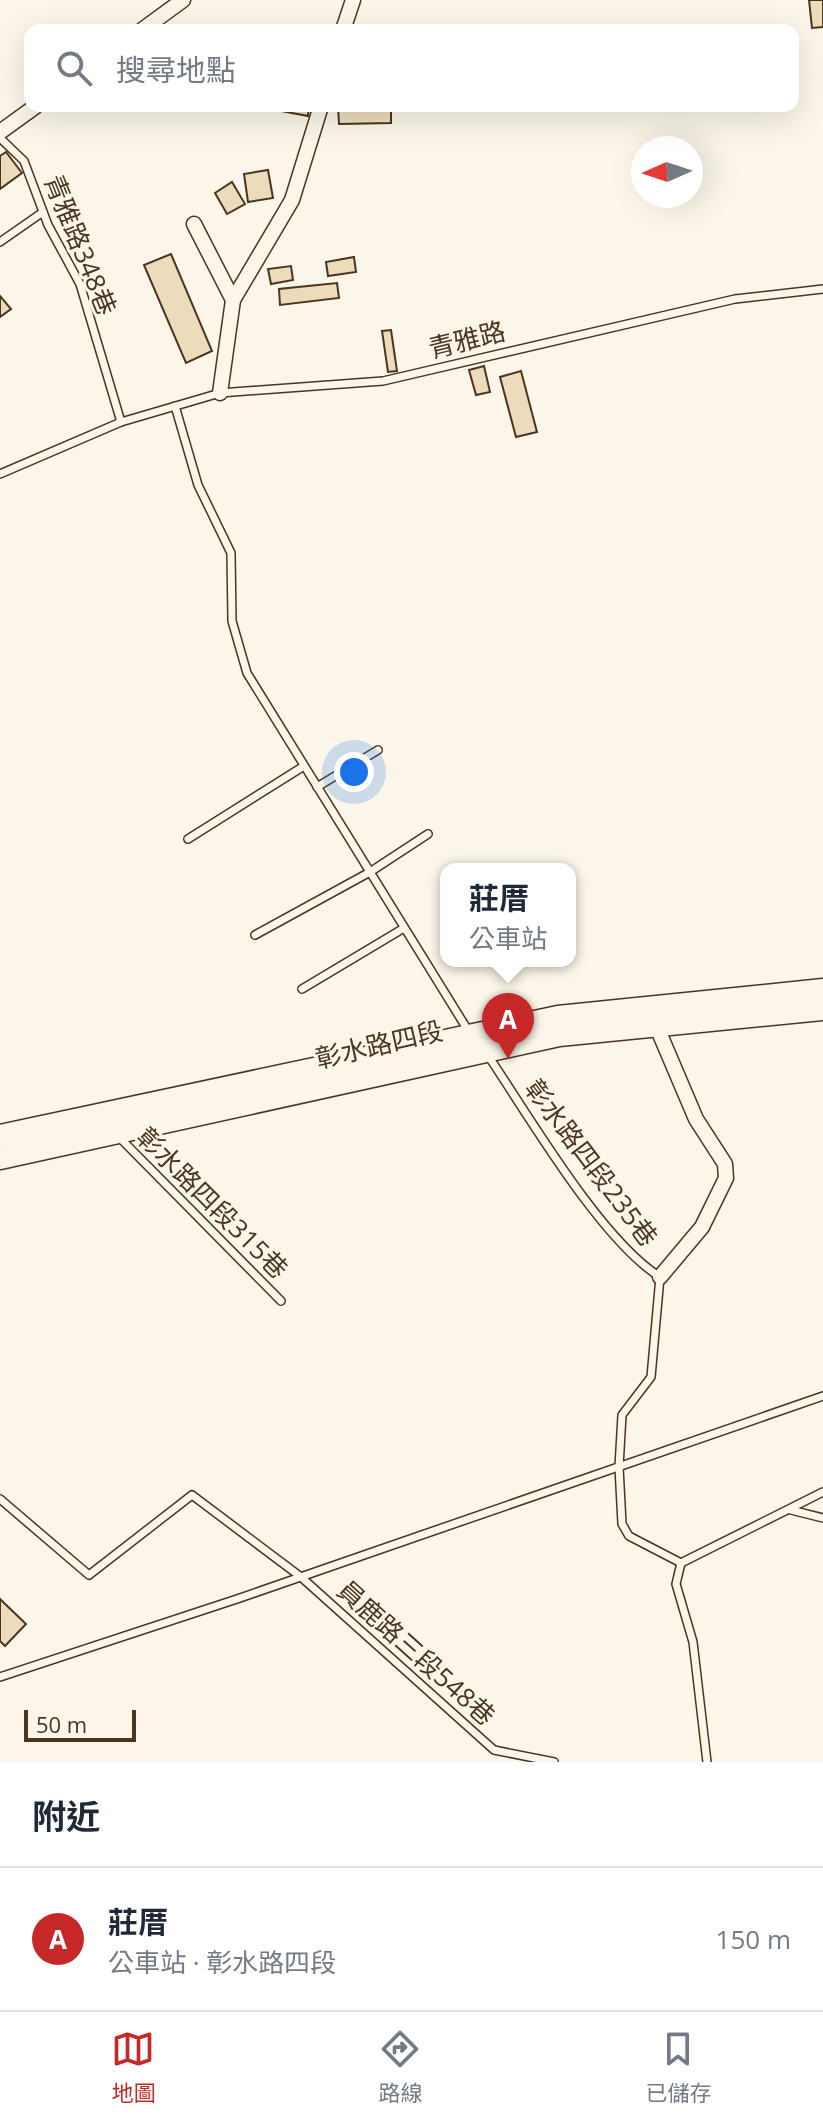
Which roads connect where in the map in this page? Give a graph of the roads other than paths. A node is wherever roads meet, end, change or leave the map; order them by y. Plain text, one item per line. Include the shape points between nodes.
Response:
1 (183, 0) edge
2 (353, 0) edge
3 (150, 24) edge
4 (345, 24) edge
5 (29, 112) edge
6 (319, 112) edge
7 (0, 135) edge
8 (43, 212) junction
9 (194, 224) dead end
10 (0, 242) edge
11 (823, 289) edge
12 (233, 300) junction
13 (220, 393) junction
14 (175, 406) junction
15 (121, 422) junction
16 (0, 474) edge
17 (378, 750) dead end
18 (304, 766) junction
19 (317, 787) junction
20 (428, 834) dead end
21 (188, 839) dead end
22 (370, 872) junction
23 (404, 928) junction
24 (255, 935) dead end
25 (302, 989) dead end
26 (823, 990) edge
27 (823, 1009) edge
28 (656, 1025) junction
29 (478, 1042) junction
30 (7, 1132) edge
31 (75, 1132) junction
32 (116, 1134) junction
33 (0, 1158) edge
34 (660, 1277) junction
35 (281, 1301) dead end
36 (823, 1396) edge
37 (619, 1467) junction
38 (823, 1492) edge
39 (0, 1499) edge
40 (791, 1510) junction
41 (823, 1518) edge
42 (681, 1563) junction
43 (301, 1577) junction
44 (0, 1677) edge
45 (554, 1762) edge
46 (707, 1762) edge

1 - 3 street
2 - 4 street
5 - 7 street
6 - 12 street via 292,200
7 - 8 lane, 青雅路348巷 via 24,161
8 - 10 lane
8 - 15 lane, 青雅路348巷 via 80,284
9 - 12 street
11 - 13 lane, 青雅路 via 735,299 383,381
12 - 13 street
13 - 14 lane, 青雅路
14 - 15 lane, 青雅路
14 - 18 lane, 彰水路四段235巷 via 198,485 231,553 232,621 247,673
15 - 16 lane, 青雅路
17 - 19 lane
18 - 19 lane, 彰水路四段235巷
18 - 21 lane
19 - 22 lane, 彰水路四段235巷
20 - 22 lane
22 - 23 lane, 彰水路四段235巷
22 - 24 lane
23 - 25 lane
23 - 29 lane, 彰水路四段235巷
26 - 29 main road, 彰水路四段 via 558,1017
27 - 28 main road, 彰水路四段
28 - 29 main road, 彰水路四段
28 - 34 street via 696,1119 725,1164 726,1178 702,1227
29 - 31 main road, 彰水路四段
29 - 32 main road, 彰水路四段
29 - 34 lane, 彰水路四段235巷 via 603,1220 643,1266
30 - 31 main road, 彰水路四段
31 - 32 main road, 彰水路四段
31 - 33 main road, 彰水路四段
32 - 35 lane, 彰水路四段315巷
34 - 37 lane, 彰水路四段235巷 via 651,1377 622,1415
36 - 37 lane
37 - 42 lane, 彰水路四段235巷 via 622,1524 629,1536
37 - 43 lane
38 - 40 lane
39 - 43 lane, 員鹿路三段548巷 via 89,1575 192,1495
40 - 41 lane
40 - 42 lane
42 - 46 lane via 676,1584 693,1642
43 - 44 lane
43 - 45 lane, 員鹿路三段548巷 via 494,1750

